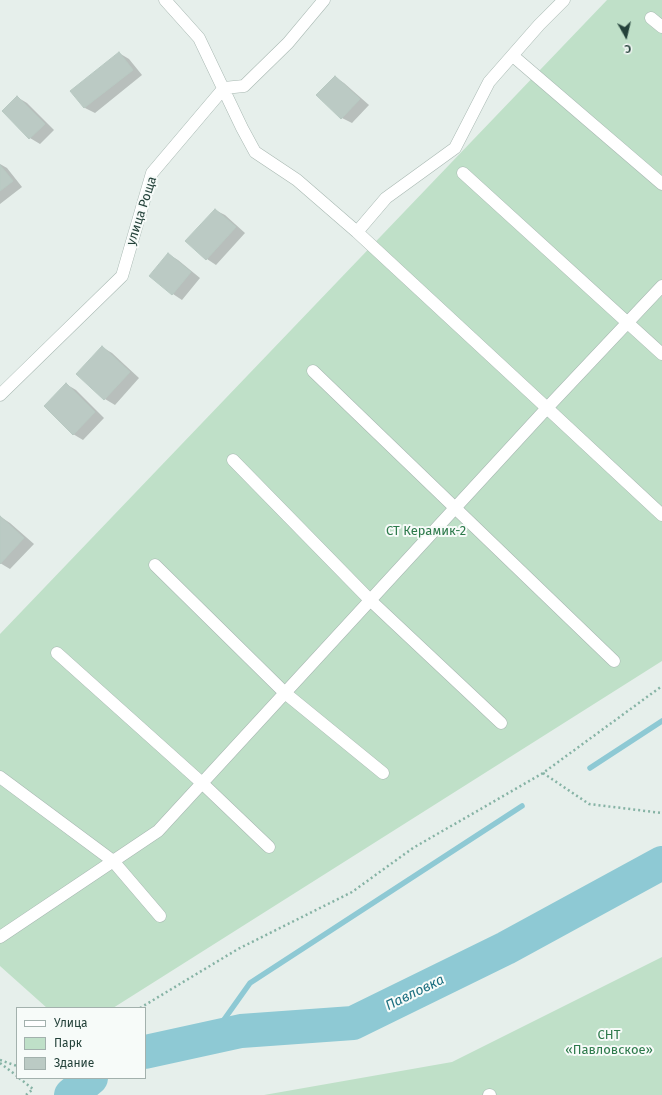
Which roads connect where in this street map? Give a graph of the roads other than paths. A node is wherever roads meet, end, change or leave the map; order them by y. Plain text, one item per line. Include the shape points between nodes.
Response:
1 (165, 0) edge
2 (324, 0) edge
3 (564, 0) edge
4 (651, 18) dead end
5 (662, 27) edge
6 (512, 56) junction
7 (224, 88) junction
8 (463, 173) dead end
9 (662, 184) edge
10 (357, 232) junction
11 (662, 286) edge
12 (628, 322) junction
13 (662, 354) edge
14 (312, 371) dead end
15 (0, 395) edge
16 (547, 408) junction
17 (233, 460) dead end
18 (454, 508) junction
19 (662, 515) edge
20 (155, 565) dead end
21 (370, 600) junction
22 (57, 653) dead end
23 (614, 661) dead end
24 (284, 693) junction
25 (501, 723) dead end
26 (383, 773) dead end
27 (0, 777) edge
28 (202, 783) junction
29 (269, 847) dead end
30 (113, 861) junction
31 (160, 916) dead end
32 (0, 937) edge

1 - 7 lane via 199,38
2 - 7 lane via 288,43 244,86
3 - 6 lane
4 - 5 lane
6 - 9 lane
6 - 10 lane via 489,82 455,148 386,198
7 - 10 lane via 255,152 297,180
7 - 15 lane, улица Роща via 152,173 122,276
8 - 12 lane
10 - 16 lane
11 - 12 lane
12 - 13 lane
12 - 16 lane
14 - 18 lane
16 - 18 lane
16 - 19 lane
17 - 21 lane
18 - 21 lane
18 - 23 lane
20 - 24 lane
21 - 24 lane
21 - 25 lane
22 - 28 lane
24 - 26 lane
24 - 28 lane
27 - 30 lane
28 - 29 lane
28 - 30 lane via 158,831
30 - 31 lane
30 - 32 lane

